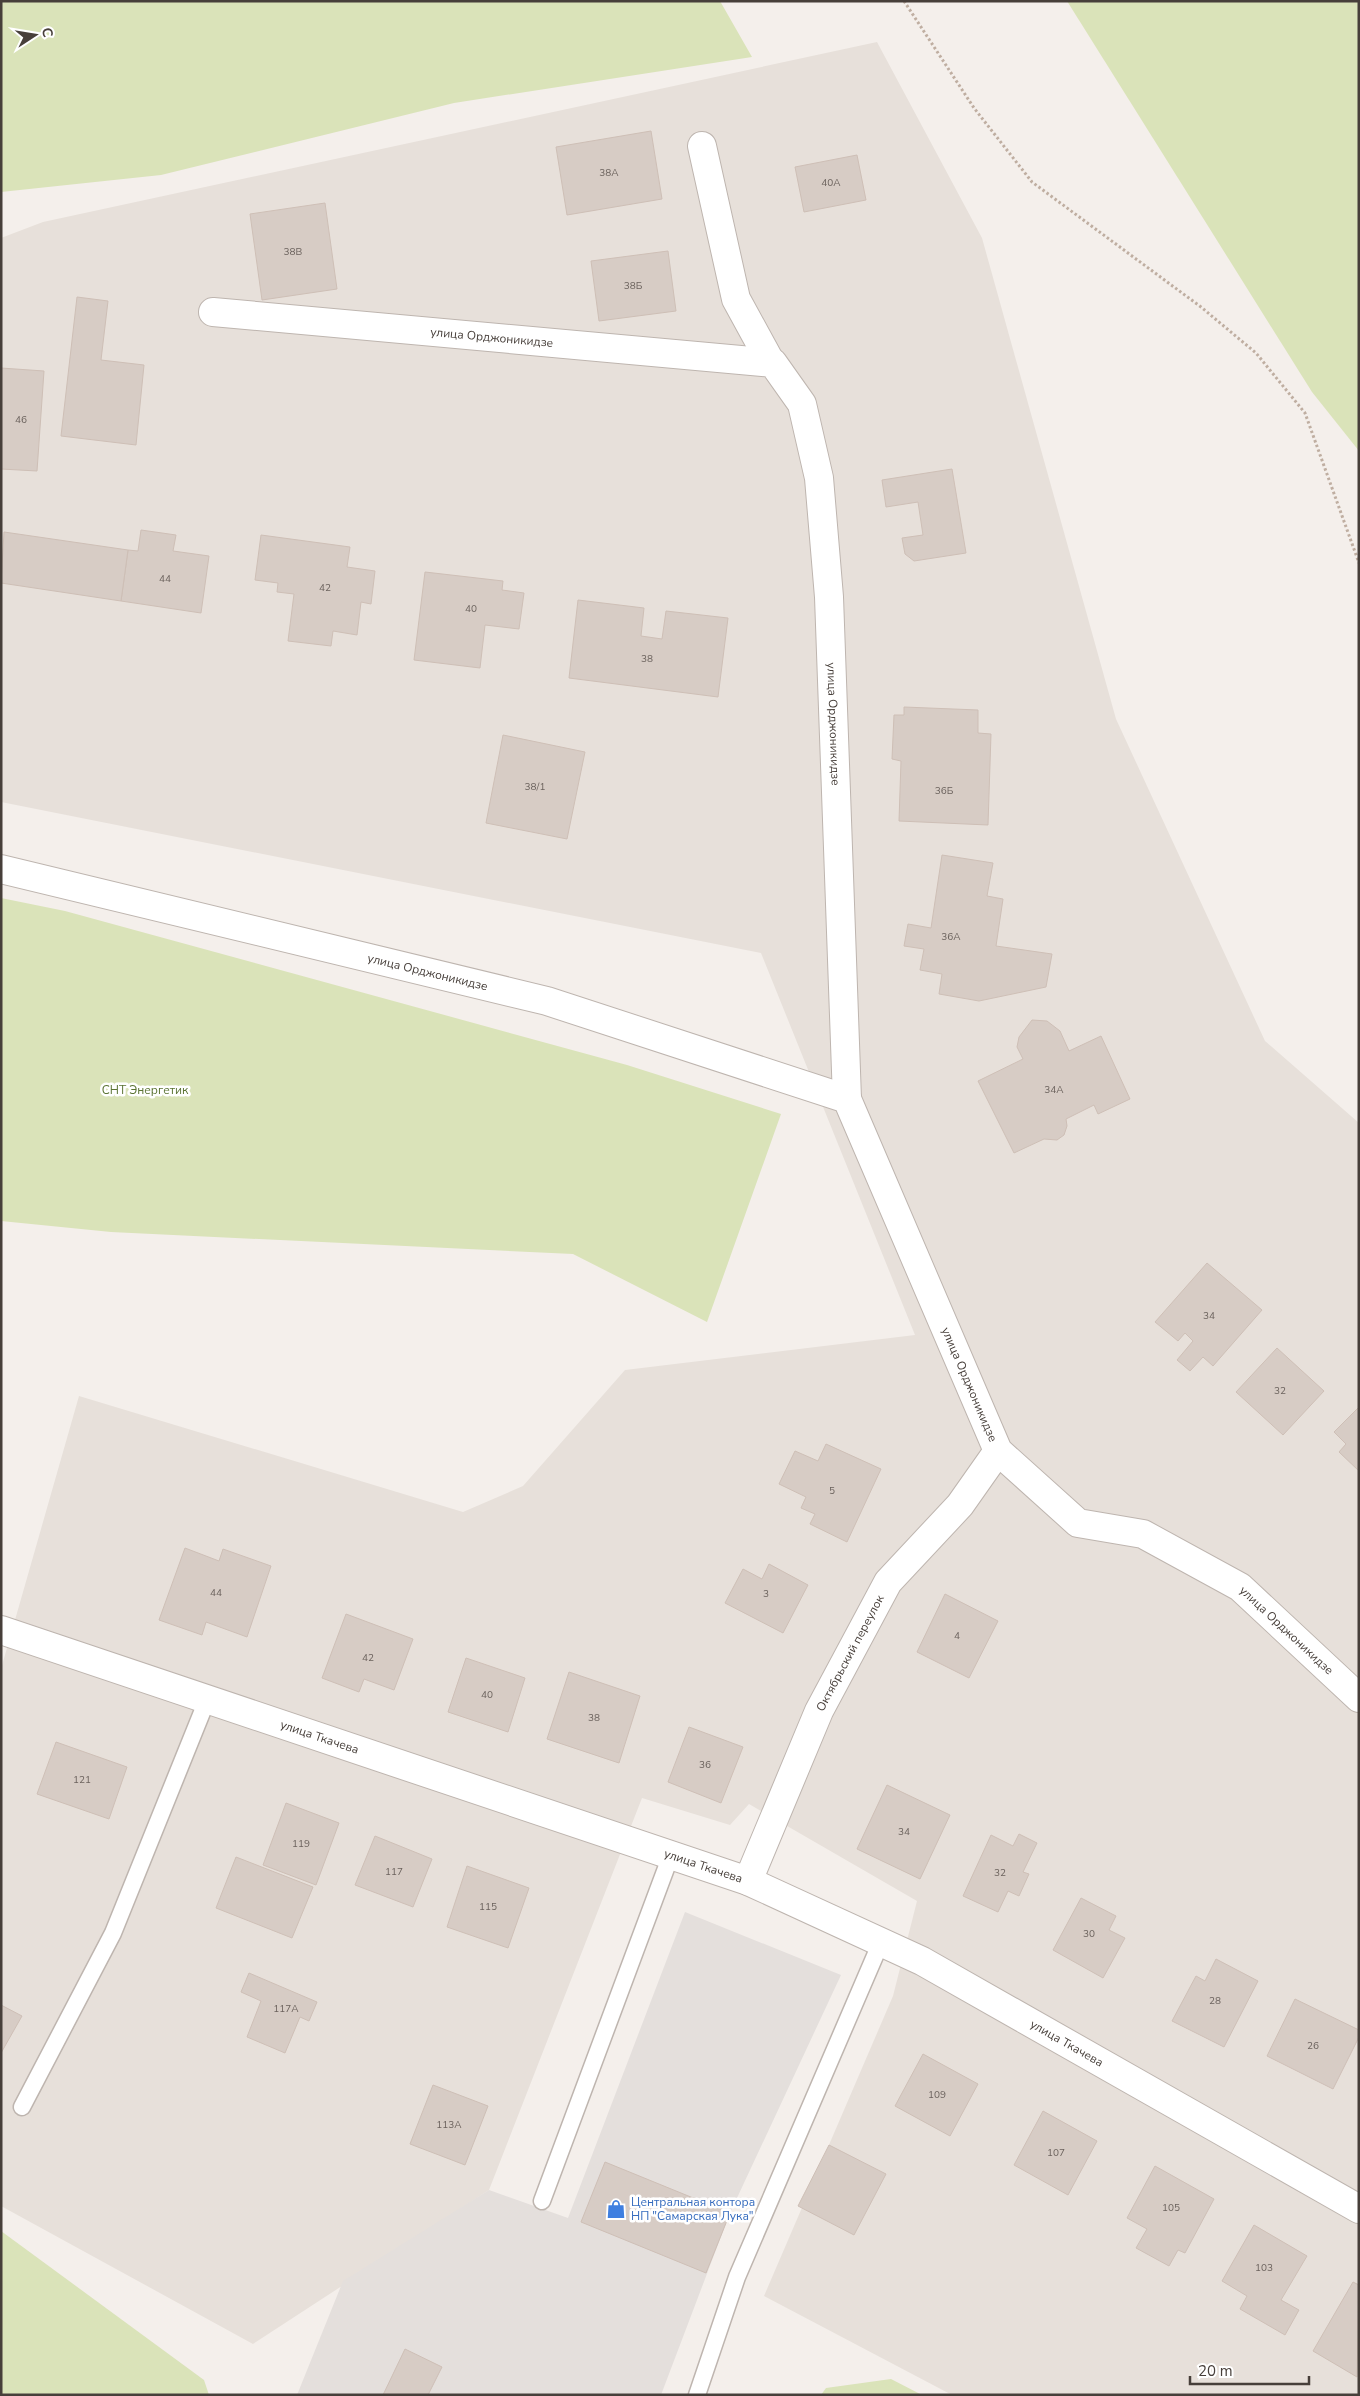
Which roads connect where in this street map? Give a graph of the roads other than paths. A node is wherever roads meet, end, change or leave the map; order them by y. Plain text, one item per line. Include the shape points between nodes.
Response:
1 (702, 146) dead end
2 (212, 312) dead end
3 (772, 363) junction
4 (1, 869) edge
5 (847, 1099) junction
6 (998, 1451) junction
7 (1, 1630) edge
8 (1359, 1698) edge
9 (208, 1700) junction
10 (671, 1855) junction
11 (748, 1882) junction
12 (881, 1942) junction
13 (22, 2107) dead end
14 (542, 2201) dead end
15 (1359, 2209) edge
16 (697, 2395) edge

1 - 3 street, улица Орджоникидзе via 736,299
2 - 3 street, улица Орджоникидзе
3 - 5 street, улица Орджоникидзе via 802,404 819,478 829,597
4 - 5 street, улица Орджоникидзе via 547,1001
5 - 6 street, улица Орджоникидзе
6 - 8 street, улица Орджоникидзе via 1078,1523 1142,1534 1240,1587
6 - 11 street, Октябрьский переулок via 960,1505 888,1582 819,1711
7 - 9 street, улица Ткачева
9 - 10 street, улица Ткачева
9 - 13 lane via 113,1933
10 - 11 street, улица Ткачева
10 - 14 lane
11 - 12 street, улица Ткачева
12 - 15 street, улица Ткачева via 922,1961
12 - 16 lane via 738,2277

